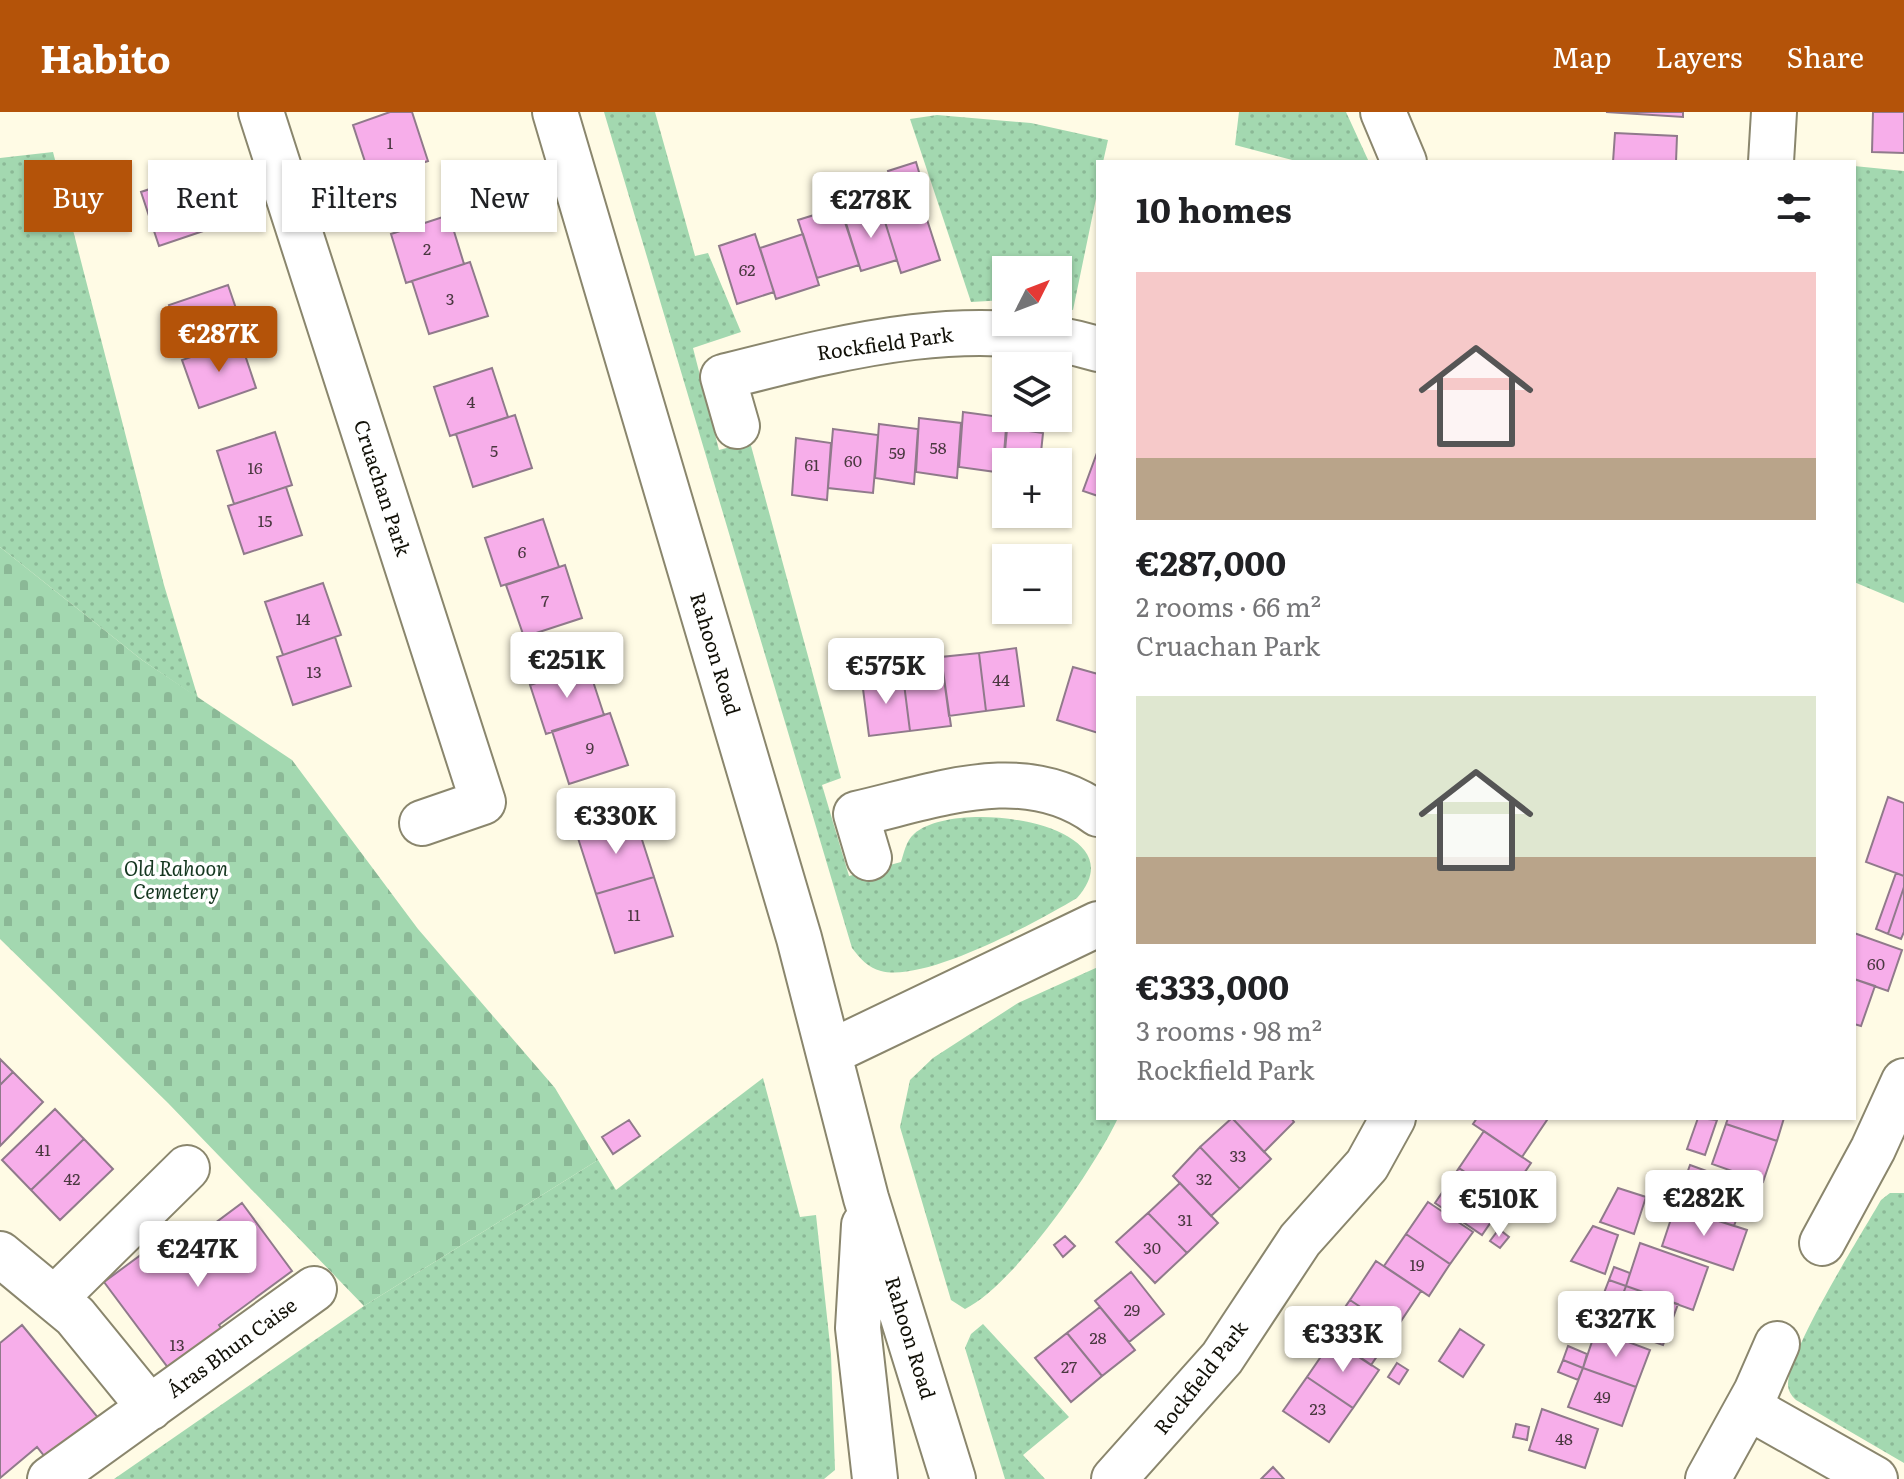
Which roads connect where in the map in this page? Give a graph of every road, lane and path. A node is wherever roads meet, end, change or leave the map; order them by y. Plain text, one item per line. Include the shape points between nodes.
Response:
1 (261, 112) edge
2 (555, 112) edge
3 (1383, 112) edge
4 (1774, 112) edge
5 (1403, 160) edge
6 (1771, 160) edge
7 (1096, 348) edge
8 (737, 426) dead end
9 (1096, 813) edge
10 (422, 823) dead end
11 (869, 858) dead end
12 (1096, 925) edge
13 (831, 1052) junction
14 (1904, 1081) edge
15 (1392, 1120) edge
16 (1889, 1155) edge
17 (187, 1168) dead end
18 (866, 1198) junction
19 (1822, 1243) dead end
20 (6, 1268) edge
21 (314, 1289) dead end
22 (55, 1298) junction
23 (1777, 1344) dead end
24 (1748, 1407) junction
25 (150, 1408) junction
26 (50, 1479) edge
27 (875, 1479) edge
28 (953, 1479) edge
29 (1114, 1479) edge
30 (1708, 1479) edge
31 (1875, 1479) edge

1 - 10 street, Cruachan Park via 483,802
2 - 13 street, Rahoon Road
3 - 5 street
4 - 6 street
7 - 8 street, Rockfield Park via 1007,333 928,335 833,350 723,377
9 - 11 street via 1066,795 1022,784 985,785 856,814
12 - 13 street
13 - 18 street, Rahoon Road
14 - 16 street
15 - 29 street, Rockfield Park via 1367,1165 1300,1240 1222,1358
16 - 19 street
17 - 22 street
18 - 27 street, Rahoon Road via 858,1328
18 - 28 street, Rahoon Road
20 - 22 street, Áras Bhun Caise
21 - 25 street, Áras Bhun Caise
22 - 25 street, Áras Bhun Caise via 99,1342
23 - 24 street
24 - 30 street
24 - 31 street
25 - 26 street, Áras Bhun Caise

